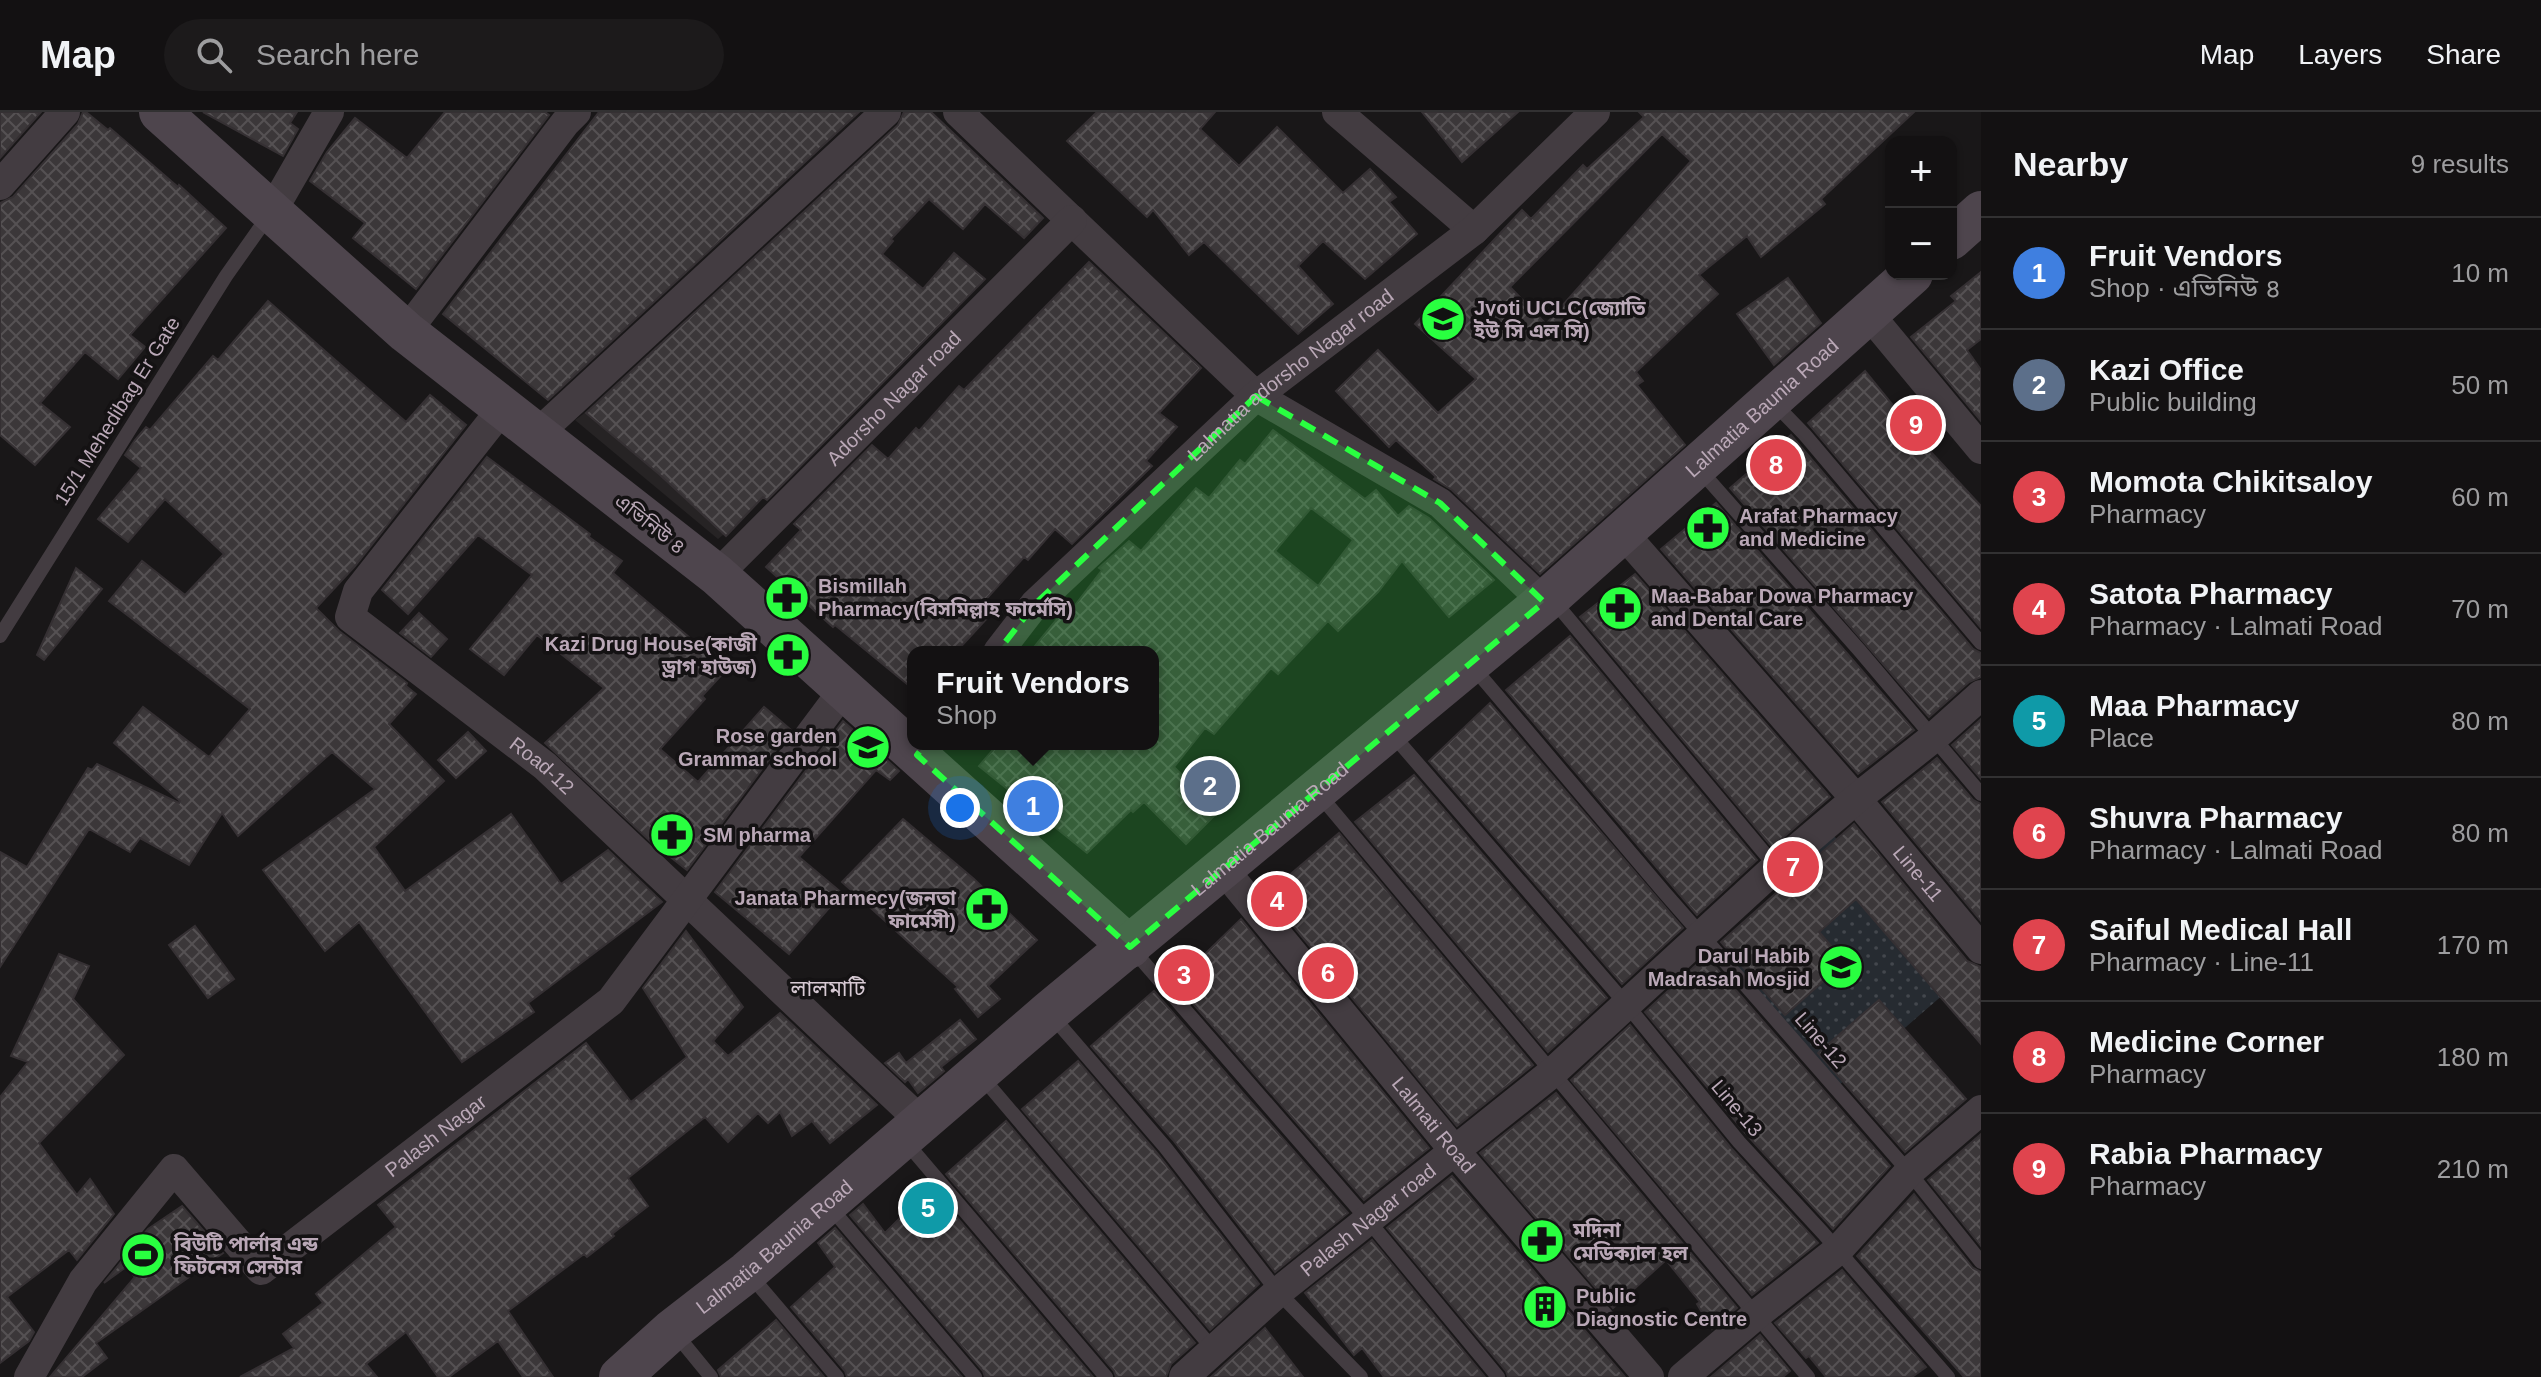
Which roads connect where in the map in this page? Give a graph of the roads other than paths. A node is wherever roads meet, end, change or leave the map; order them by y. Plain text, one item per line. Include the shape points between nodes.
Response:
1 (65, 112) edge
2 (160, 112) edge
3 (329, 112) edge
4 (576, 112) edge
5 (886, 112) edge
6 (958, 112) edge
7 (1337, 112) edge
8 (1595, 112) edge
9 (0, 185) edge
10 (272, 211) junction
11 (1981, 212) edge
12 (1072, 220) junction
13 (1474, 230) junction
14 (1957, 234) edge
15 (1905, 280) edge
16 (1868, 313) junction
17 (406, 332) junction
18 (1256, 396) junction
19 (1771, 400) junction
20 (502, 409) junction
21 (536, 435) junction
22 (1981, 449) edge
23 (1696, 466) junction
24 (1622, 532) junction
25 (717, 575) junction
26 (1547, 599) junction
27 (0, 636) edge
28 (1981, 643) edge
29 (1003, 646) edge
30 (1470, 663) junction
31 (843, 691) junction
32 (1981, 695) edge
33 (1389, 731) junction
34 (1933, 738) junction
35 (907, 739) edge
36 (922, 750) edge
37 (1317, 791) junction
38 (1981, 794) edge
39 (1856, 799) junction
40 (1776, 867) junction
41 (1224, 870) junction
42 (686, 898) junction
43 (1703, 935) junction
44 (1130, 947) junction
45 (1981, 949) edge
46 (1626, 1004) junction
47 (1049, 1012) junction
48 (1553, 1072) junction
49 (978, 1073) junction
50 (1981, 1110) edge
51 (906, 1123) junction
52 (1454, 1150) junction
53 (1909, 1172) junction
54 (826, 1203) junction
55 (1367, 1219) junction
56 (1831, 1242) junction
57 (1981, 1262) edge
58 (747, 1272) junction
59 (1278, 1292) junction
60 (1756, 1315) junction
61 (672, 1330) junction
62 (1214, 1350) junction
63 (29, 1377) edge
64 (620, 1377) edge
65 (711, 1377) edge
66 (837, 1377) edge
67 (975, 1377) edge
68 (1106, 1377) edge
69 (1184, 1377) edge
70 (1361, 1377) edge
71 (1498, 1377) edge
72 (1649, 1377) edge
73 (1683, 1377) edge
74 (1808, 1377) edge
75 (1948, 1377) edge

1 - 9 street
2 - 10 street, এভিনিউ ৪
3 - 10 street
4 - 17 street
5 - 21 street
6 - 12 street
7 - 13 street
8 - 13 street, Lalmatia adorsho Nagar road
10 - 17 street, এভিনিউ ৪
10 - 27 lane, 15/1 Mehedibag Er Gate
11 - 14 street
12 - 18 street
12 - 25 street, Adorsho Nagar road
13 - 18 street, Lalmatia adorsho Nagar road
15 - 16 street, Lalmatia Baunia Road
16 - 19 street, Lalmatia Baunia Road
16 - 22 street
17 - 20 street, এভিনিউ ৪
18 - 26 street via 1440,503
18 - 29 street, Lalmatia adorsho Nagar road via 1035,604
19 - 23 street, Lalmatia Baunia Road
19 - 28 lane
20 - 21 street, এভিনিউ ৪
20 - 42 street, Road-12 via 358,591 350,617 545,766
21 - 25 street, এভিনিউ ৪
23 - 24 street, Lalmatia Baunia Road
23 - 34 lane
24 - 26 street, Lalmatia Baunia Road
24 - 39 street, Line-11
25 - 31 street, এভিনিউ ৪
26 - 30 street, Lalmatia Baunia Road
26 - 40 lane
30 - 33 street, Lalmatia Baunia Road
30 - 43 lane, Line-12
31 - 35 street, এভিনিউ ৪
31 - 42 street, Palash Nagar
32 - 34 street, Palash Nagar road
33 - 37 street, Lalmatia Baunia Road
33 - 46 lane, Line-13
34 - 38 lane
34 - 39 street, Palash Nagar road
36 - 44 street, এভিনিউ ৪
37 - 41 street, Lalmatia Baunia Road
37 - 48 lane
39 - 40 street, Palash Nagar road
39 - 45 street, Line-11
40 - 43 street, Palash Nagar road
41 - 44 street, Lalmatia Baunia Road
41 - 52 street, Lalmati Road
42 - 51 street, Road-12
42 - 63 street, Palash Nagar via 611,1001 261,1270 174,1169 83,1281
43 - 46 street, Palash Nagar road
43 - 53 lane, Line-12
44 - 47 street, Lalmatia Baunia Road
44 - 55 lane
46 - 48 street, Palash Nagar road
46 - 56 lane, Line-13 via 1739,1142
47 - 49 street, Lalmatia Baunia Road
47 - 59 lane via 1165,1147
48 - 52 street, Palash Nagar road
48 - 60 lane
49 - 51 street, Lalmatia Baunia Road
49 - 62 lane
50 - 53 street
51 - 54 street, Lalmatia Baunia Road
51 - 68 lane
52 - 55 street, Palash Nagar road
52 - 72 street, Lalmati Road
53 - 56 street
53 - 57 lane, Line-12
54 - 58 street, Lalmatia Baunia Road
54 - 67 lane
55 - 59 street, Palash Nagar road
55 - 71 lane
56 - 60 street
56 - 75 lane, Line-13
58 - 61 street, Lalmatia Baunia Road
58 - 66 lane
59 - 62 street, Palash Nagar road
59 - 70 lane
60 - 73 street
60 - 74 lane
61 - 64 street, Lalmatia Baunia Road
61 - 65 lane
62 - 69 street, Palash Nagar road

